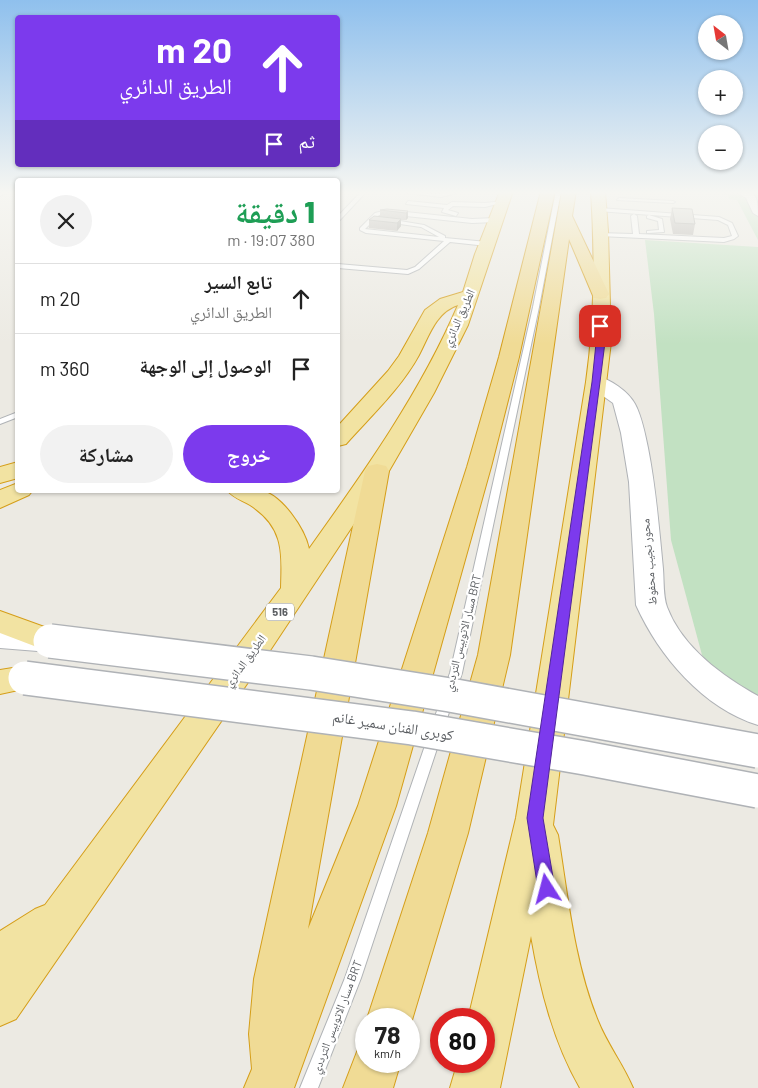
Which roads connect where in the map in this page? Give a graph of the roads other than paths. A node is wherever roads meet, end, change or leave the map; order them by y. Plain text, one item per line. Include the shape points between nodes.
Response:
1 (446, 242) edge
2 (489, 242) edge
3 (546, 242) edge
4 (550, 242) edge
5 (554, 242) edge
6 (578, 242) edge
7 (606, 242) edge
8 (340, 266) edge
9 (600, 294) junction
10 (471, 295) junction
11 (596, 382) junction
12 (15, 415) edge
13 (0, 422) edge
14 (340, 437) edge
15 (15, 470) edge
16 (378, 471) junction
17 (0, 476) edge
18 (15, 492) edge
19 (245, 493) edge
20 (0, 500) edge
21 (296, 588) junction
22 (0, 621) edge
23 (0, 637) edge
24 (50, 641) junction
25 (8, 678) edge
26 (758, 712) edge
27 (758, 751) edge
28 (721, 784) junction
29 (758, 791) edge
30 (758, 803) edge
31 (535, 818) junction
32 (63, 914) junction
33 (0, 956) edge
34 (0, 1003) edge
35 (393, 1008) edge
36 (494, 1008) edge
37 (373, 1073) edge
38 (479, 1073) edge
39 (272, 1081) edge
40 (309, 1088) edge
41 (368, 1088) edge
42 (475, 1088) edge
43 (608, 1088) edge

1 - 8 lane via 408,272
2 - 10 highway, الطريق الدائري / 516
3 - 39 highway via 377,806
4 - 40 lane, مسار الاتوبيس الترددي BRT via 456,673 353,978
5 - 35 highway via 494,655 448,833
6 - 9 highway
7 - 9 highway
9 - 11 highway via 601,342
10 - 14 highway via 446,303 431,314 395,375
10 - 16 highway, الطريق الدائري / 516 via 459,325
11 - 26 main road, محور نجيب محفوظ via 621,398 633,433 642,482 651,605 656,618 688,662 723,691
11 - 31 highway
12 - 13 lane
15 - 17 highway
16 - 21 highway, الطريق الدائري / 516
16 - 39 highway via 277,979 273,1008
18 - 20 highway
19 - 21 highway via 268,506 286,524 295,546
21 - 32 highway, الطريق الدائري / 516
22 - 24 highway
23 - 24 main road
24 - 27 main road, bridge via 320,674
25 - 28 main road, كوبرى الفنان سمير غانم, bridge via 412,728
28 - 29 main road, كوبرى الفنان سمير غانم, bridge
28 - 30 highway, bridge
31 - 36 highway
31 - 43 highway via 569,1009 580,1040
32 - 33 highway
32 - 34 highway, الطريق الدائري / 516
37 - 41 highway
38 - 42 highway

